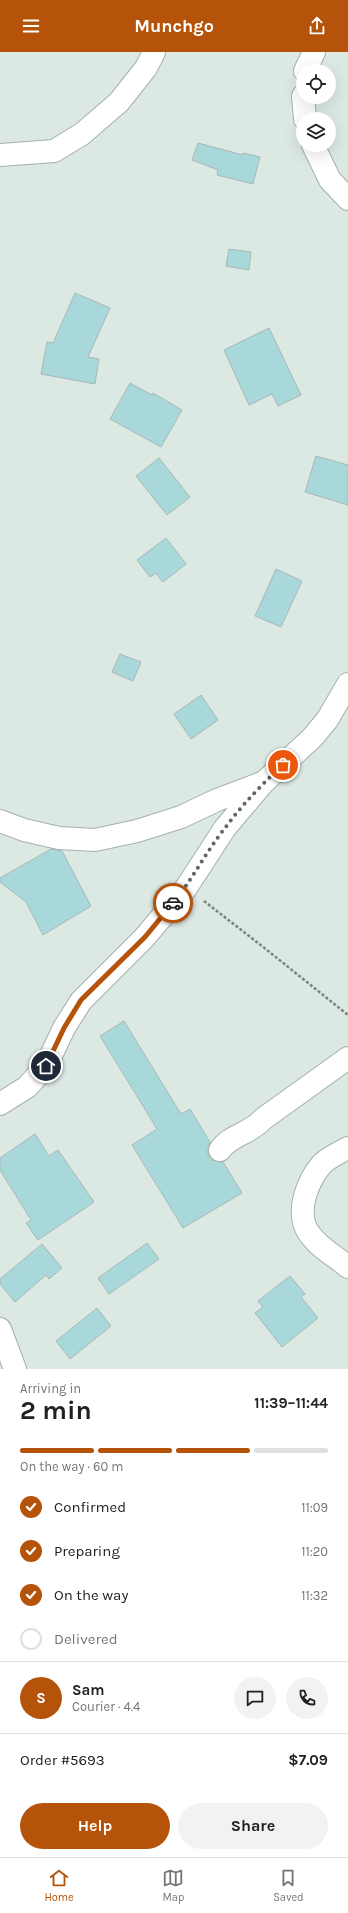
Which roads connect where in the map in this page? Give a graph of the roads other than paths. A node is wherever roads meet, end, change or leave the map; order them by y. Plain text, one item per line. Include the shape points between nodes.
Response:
1 (154, 52) edge
2 (314, 52) edge
3 (308, 64) edge
4 (316, 152) edge
5 (0, 155) edge
6 (348, 199) edge
7 (348, 684) edge
8 (263, 783) junction
9 (0, 821) edge
10 (348, 1058) edge
11 (0, 1104) edge
12 (348, 1148) edge
13 (220, 1150) dead end
14 (348, 1267) edge
15 (0, 1329) edge
16 (15, 1369) edge

1 - 5 street via 146,68 119,102 82,134 54,151
2 - 3 street
4 - 6 street via 330,180
7 - 8 street via 327,720 312,738
8 - 9 street via 181,817 137,831 94,840 59,838 24,830
8 - 11 street via 225,828 186,888 145,937 81,1000 46,1066 27,1087
10 - 13 street via 263,1119 255,1128 225,1143
12 - 14 street via 322,1164 310,1182 303,1202 303,1216 307,1230 319,1244
15 - 16 street

